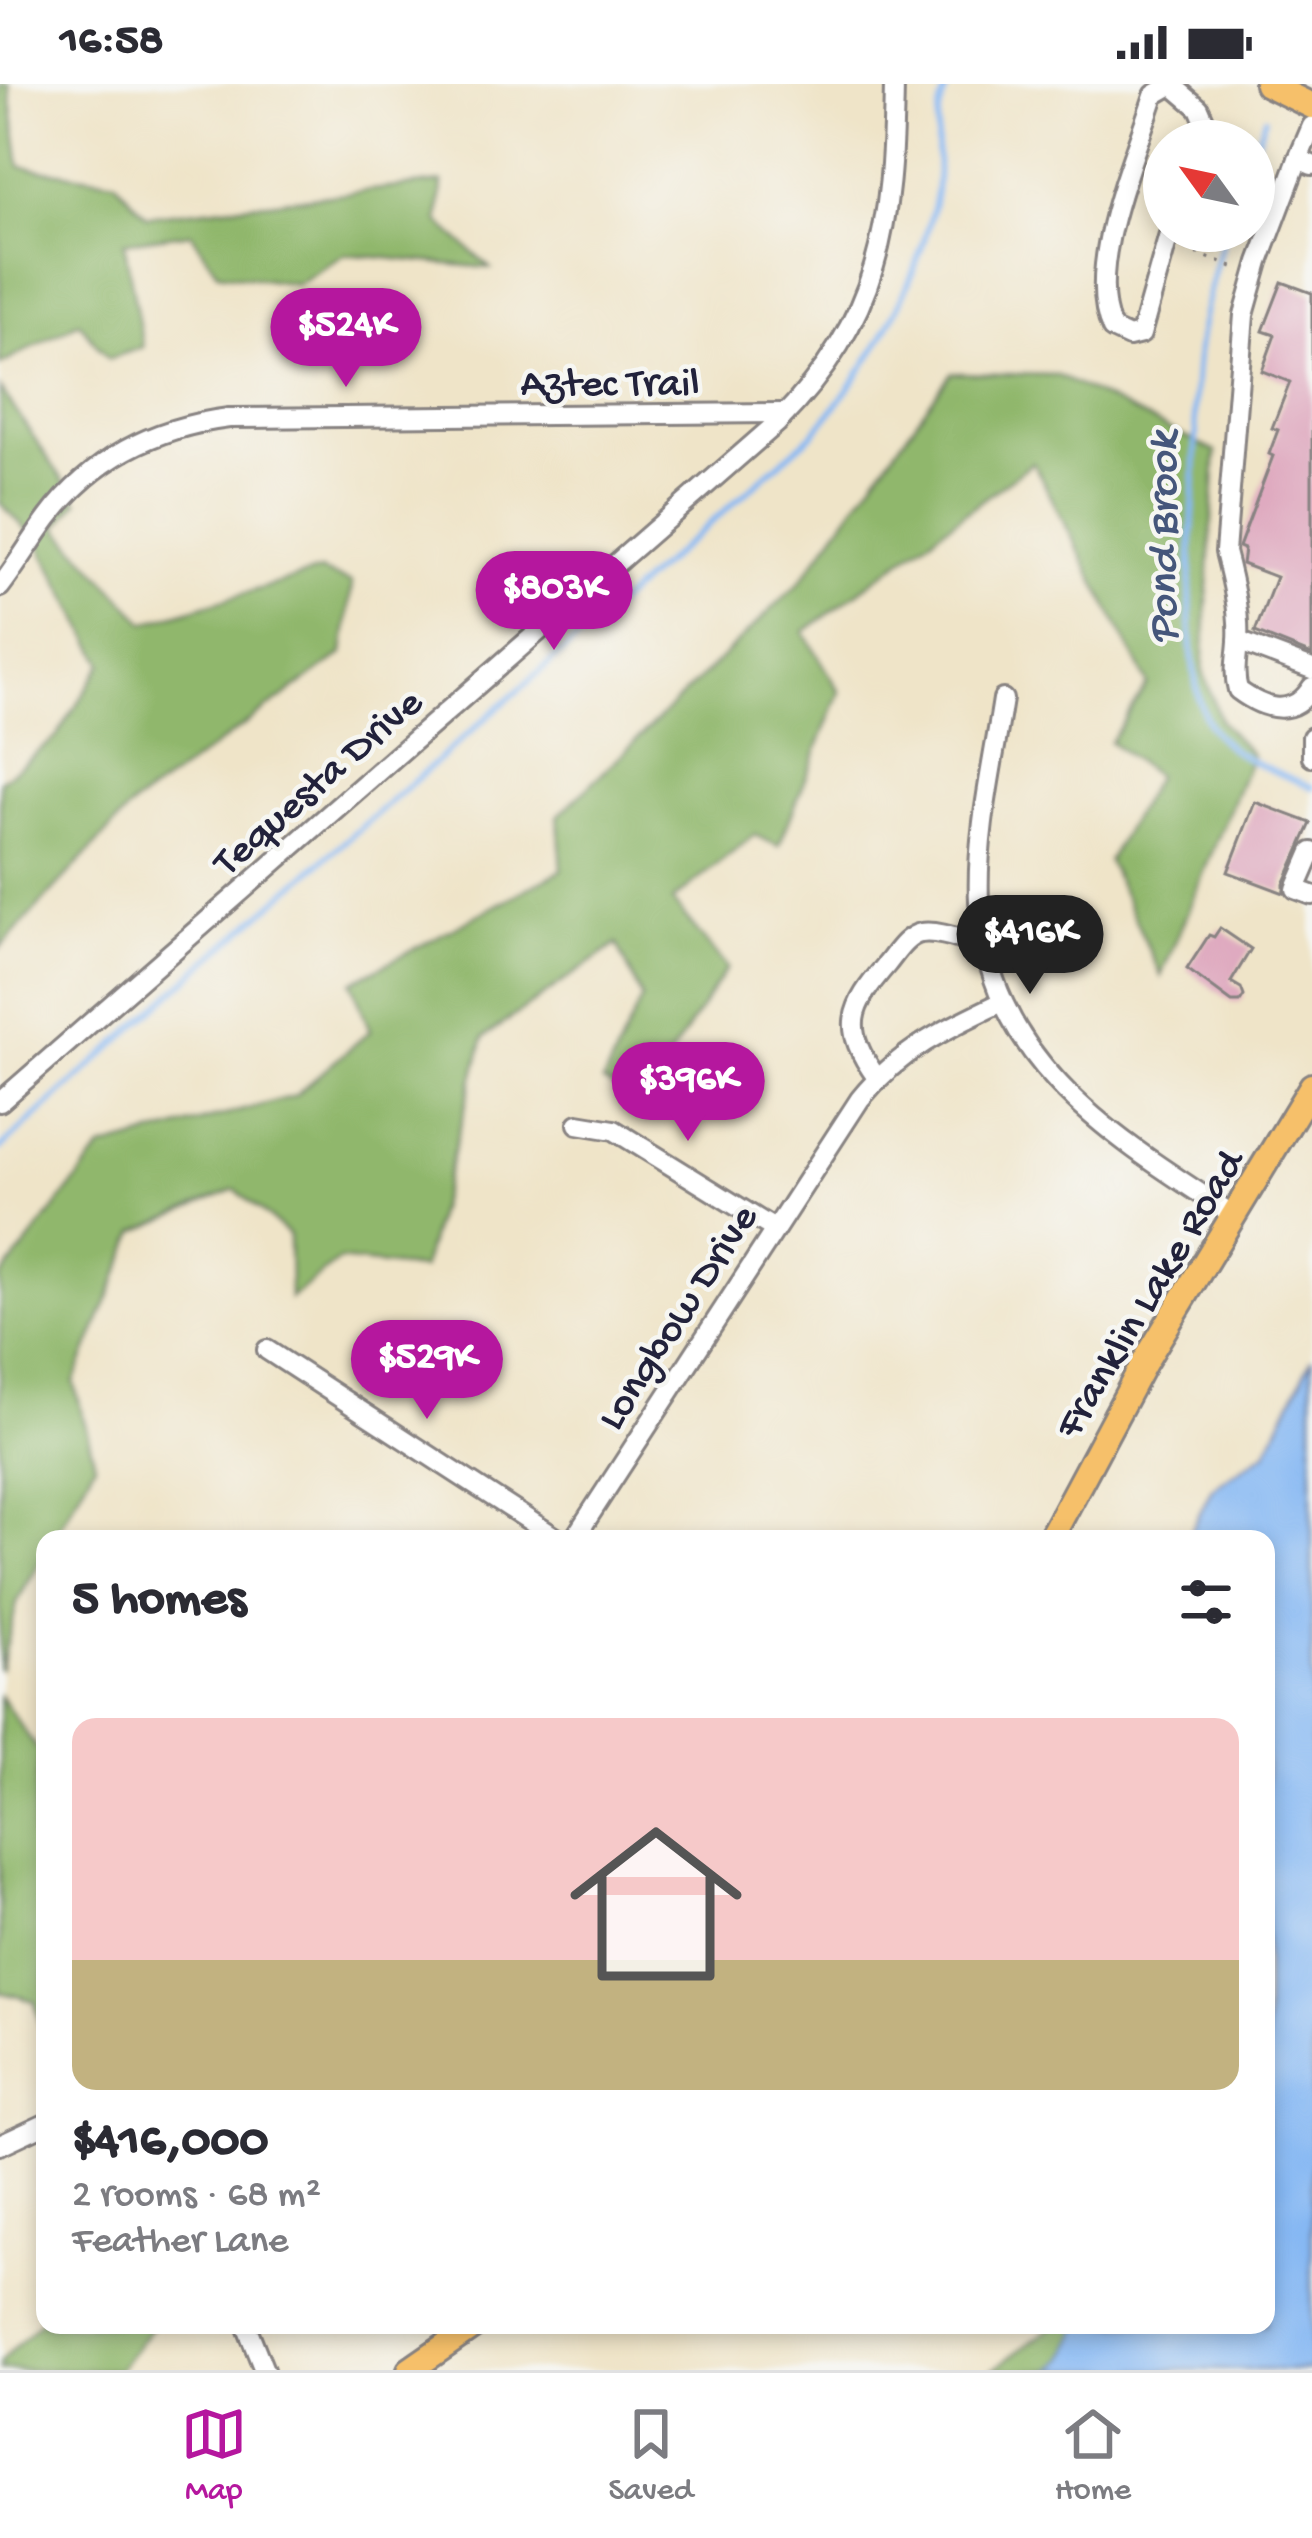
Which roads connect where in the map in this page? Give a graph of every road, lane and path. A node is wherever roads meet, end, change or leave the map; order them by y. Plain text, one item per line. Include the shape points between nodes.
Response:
1 (894, 84) edge
2 (1267, 84) edge
3 (1173, 85) edge
4 (1311, 109) edge
5 (1146, 120) edge
6 (1204, 120) edge
7 (1143, 131) edge
8 (1305, 162) edge
9 (1164, 252) edge
10 (1193, 252) edge
11 (1228, 265) dead end
12 (786, 413) junction
13 (0, 587) edge
14 (1238, 641) junction
15 (1312, 669) edge
16 (1312, 687) edge
17 (1003, 699) dead end
18 (1312, 740) edge
19 (1312, 757) edge
20 (1312, 852) edge
21 (1312, 895) edge
22 (985, 946) junction
23 (1002, 1001) junction
24 (877, 1078) junction
25 (1312, 1086) edge
26 (0, 1102) edge
27 (578, 1124) dead end
28 (1235, 1216) junction
29 (774, 1229) junction
30 (267, 1350) dead end
31 (544, 1530) edge
32 (580, 1530) edge
33 (1055, 1530) edge
34 (36, 2128) edge
35 (0, 2144) edge
36 (250, 2334) edge
37 (462, 2334) edge
38 (264, 2370) edge
39 (410, 2370) edge

1 - 12 street, Tequesta Drive via 892,186 877,259 836,350
2 - 4 main road
3 - 5 street via 1154,95
3 - 6 street
4 - 8 street
7 - 9 street via 1110,238 1104,281 1112,329 1141,334
8 - 14 street via 1244,315 1225,551
10 - 11 path
12 - 13 street, Aztec Trail via 196,422 137,442 85,477
12 - 26 street, Tequesta Drive
14 - 15 street
14 - 16 street via 1234,675 1247,697 1292,709
17 - 22 street via 980,856
18 - 19 street
20 - 21 street via 1296,889
22 - 23 street
22 - 24 street via 922,933 857,1000 855,1038
23 - 24 street, Longbow Drive via 931,1035
23 - 28 street via 1026,1044 1085,1113
24 - 29 street, Longbow Drive
25 - 28 main road, Franklin Lake Road
27 - 29 street via 614,1130
28 - 33 main road, Franklin Lake Road
29 - 32 street, Longbow Drive
30 - 31 street
34 - 35 street
36 - 38 street
37 - 39 main road

